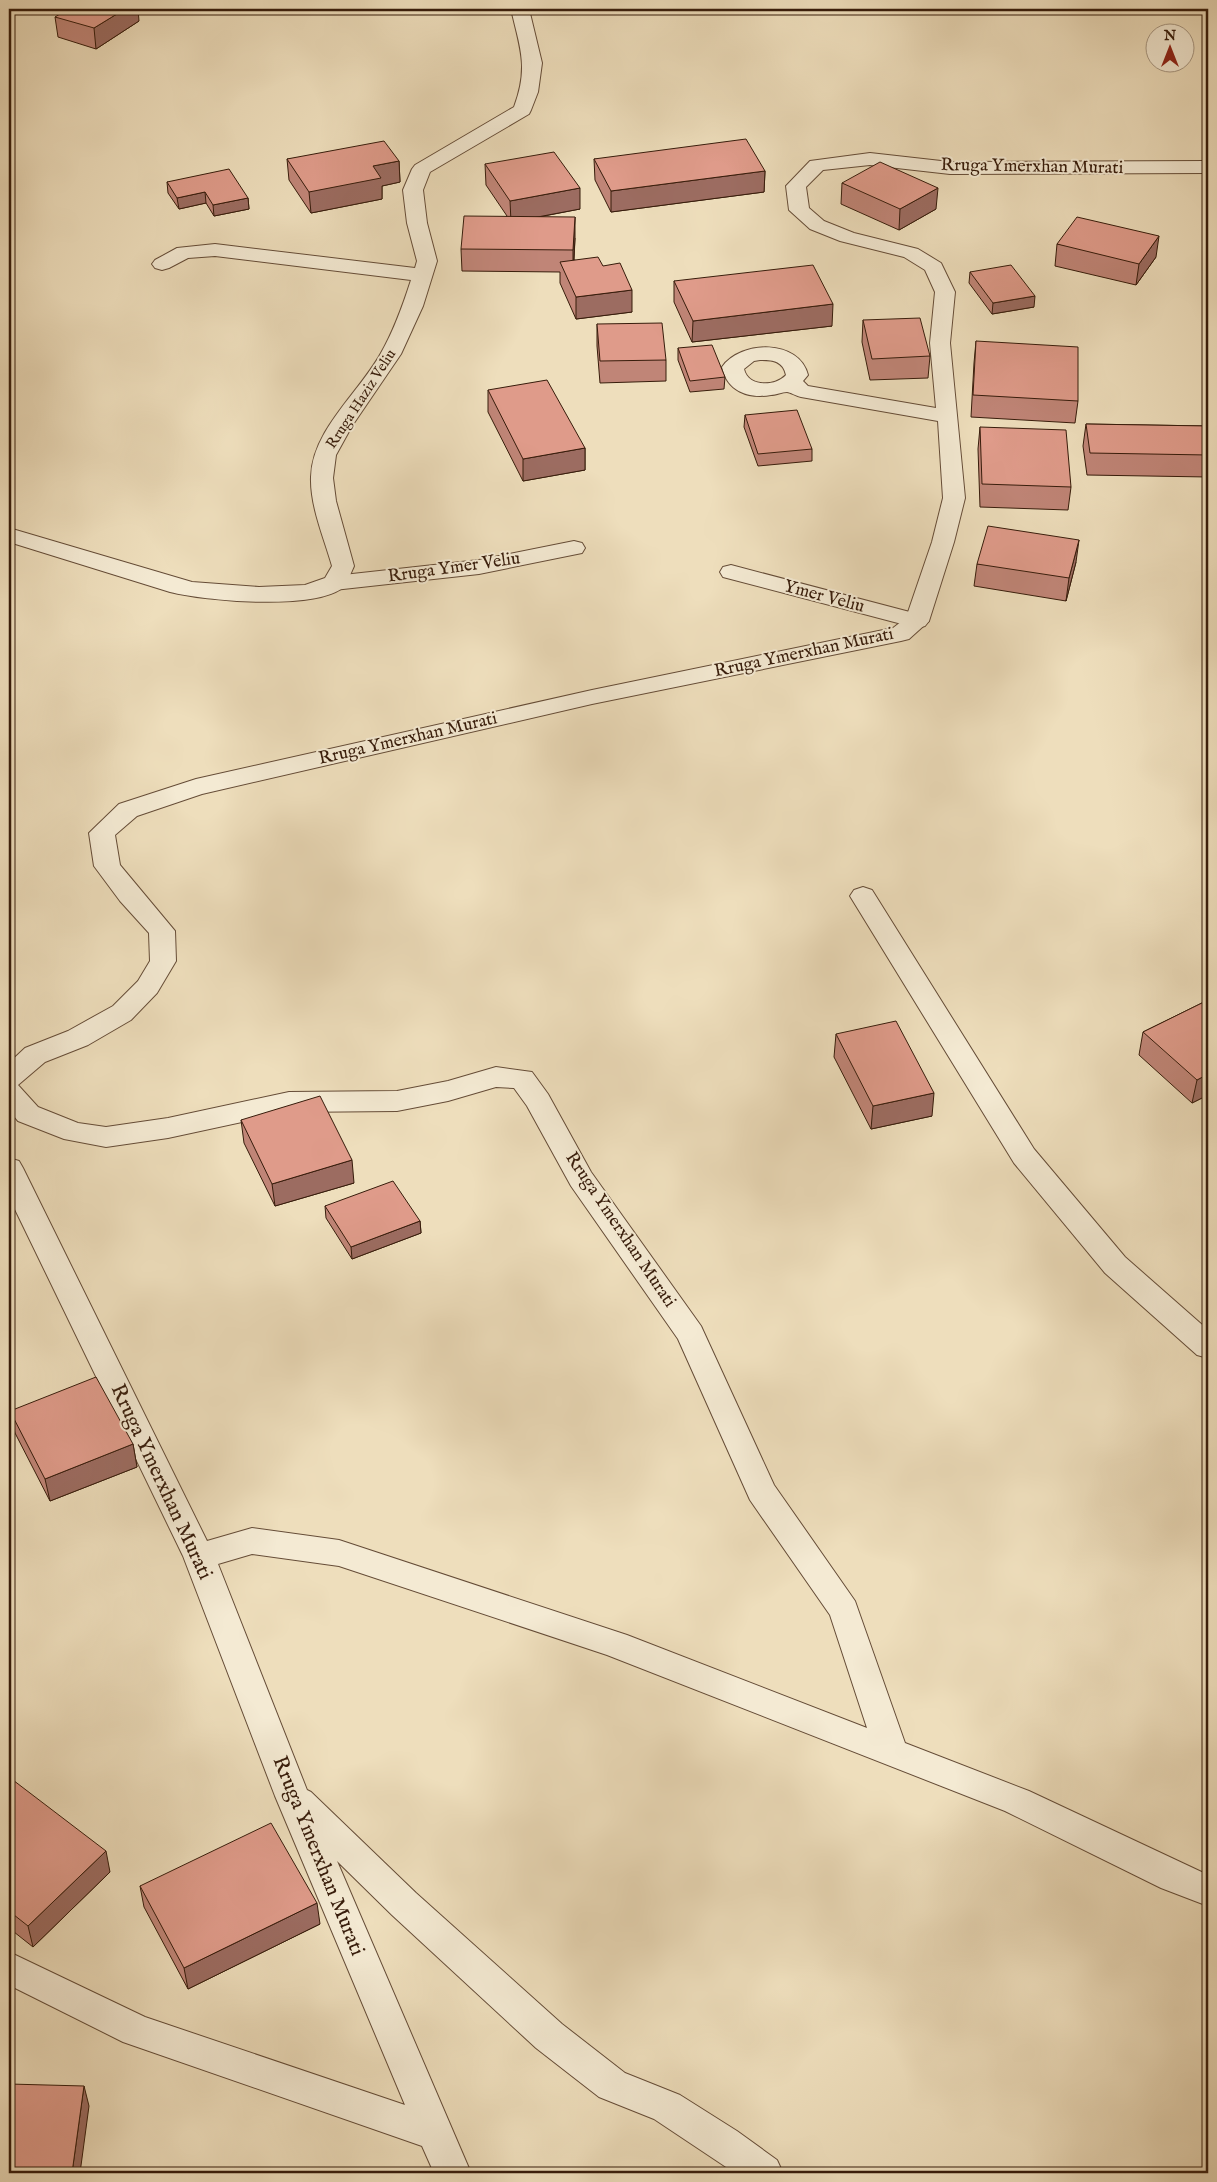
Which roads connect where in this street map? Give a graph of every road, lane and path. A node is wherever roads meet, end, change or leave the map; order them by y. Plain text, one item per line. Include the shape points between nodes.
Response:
1 (520, 9) edge
2 (1208, 167) edge
3 (162, 264) dead end
4 (423, 275) junction
5 (792, 383) dead end
6 (946, 416) junction
7 (9, 534) edge
8 (574, 548) dead end
9 (731, 572) dead end
10 (334, 583) junction
11 (917, 622) junction
12 (863, 896) dead end
13 (9, 1078) edge
14 (9, 1092) edge
15 (9, 1168) edge
16 (1208, 1346) edge
17 (199, 1556) junction
18 (892, 1752) junction
19 (292, 1796) junction
20 (1208, 1891) edge
21 (9, 1968) edge
22 (433, 2132) junction
23 (452, 2173) edge
24 (764, 2173) edge

1 - 4 street, Rruga Haziz Veliu via 532,63 529,92 522,110 422,169 413,190 416,223 427,261
2 - 6 street, Rruga Ymerxhan Murati via 950,168 870,159 817,165 796,186 799,210 817,225 846,237 911,253 934,268 945,292 940,344
3 - 4 street via 184,252 215,250
4 - 10 street, Rruga Haziz Veliu via 391,354 325,455 322,478 325,501 343,566
5 - 6 street via 802,391
6 - 11 street, Rruga Ymerxhan Murati via 954,498
7 - 10 street, Rruga Ymer Veliu via 178,587 274,594 320,590
8 - 10 street, Rruga Ymer Veliu via 479,567
9 - 11 street, Ymer Veliu
11 - 13 street, Rruga Ymerxhan Murati via 901,634 592,697 206,784 128,810 102,833 107,866 162,931 163,961 148,987 122,1013 78,1038 34,1055
12 - 16 street via 1024,1156 1116,1265
14 - 18 street, Rruga Ymerxhan Murati via 28,1114 74,1132 106,1137 168,1128 289,1102 397,1101 448,1092 496,1076 522,1079 538,1101 581,1179 691,1334 761,1491 844,1610
15 - 17 street, Rruga Ymerxhan Murati
17 - 18 street via 252,1541 339,1553 616,1645
17 - 19 street, Rruga Ymerxhan Murati
18 - 20 street via 1017,1801
19 - 22 street, Rruga Ymerxhan Murati
19 - 24 street via 549,2036 612,2084 667,2107
21 - 22 street via 136,2030
22 - 23 street, Rruga Ymerxhan Murati

